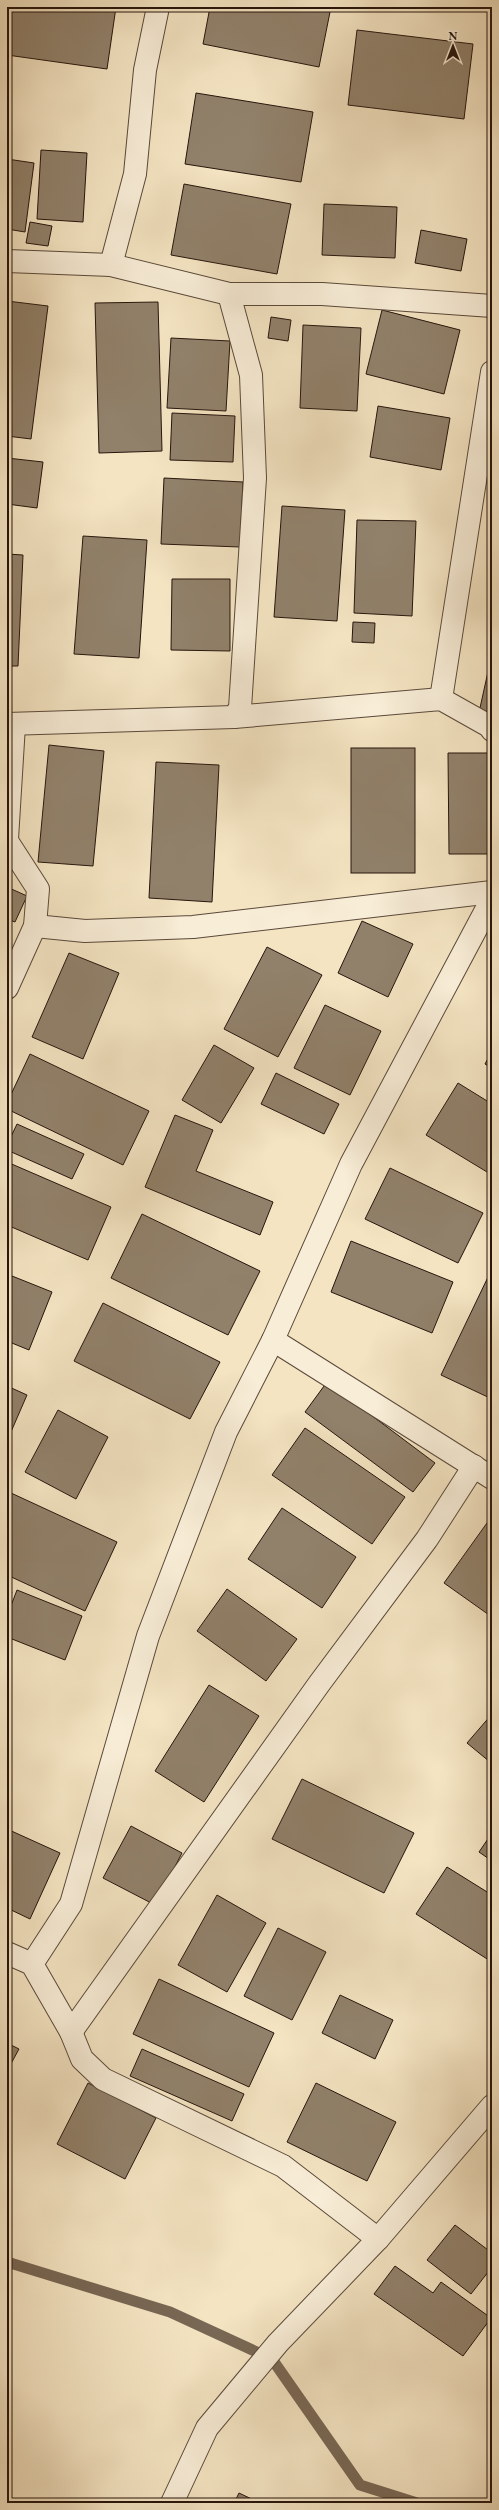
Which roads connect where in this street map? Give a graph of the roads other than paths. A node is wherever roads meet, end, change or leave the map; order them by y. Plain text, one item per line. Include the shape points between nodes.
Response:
1 (158, 7) edge
2 (7, 261) edge
3 (111, 264) junction
4 (229, 294) junction
5 (492, 306) edge
6 (492, 372) edge
7 (441, 699) junction
8 (234, 717) junction
9 (11, 725) edge
10 (492, 730) edge
11 (7, 840) edge
12 (492, 892) edge
13 (492, 899) edge
14 (35, 926) junction
15 (7, 988) edge
16 (273, 1340) junction
17 (474, 1466) junction
18 (492, 1478) edge
19 (7, 1953) edge
20 (32, 1964) junction
21 (71, 2032) junction
22 (492, 2106) edge
23 (378, 2239) junction
24 (172, 2503) edge

1 - 3 street via 145,70 135,174
2 - 3 street
3 - 4 street
4 - 5 street via 322,294
4 - 8 street via 250,375 255,478 240,708
6 - 7 street
7 - 8 street
7 - 10 street
8 - 9 street
9 - 11 street
11 - 14 street via 38,890
12 - 14 street via 193,927 85,931
13 - 16 street via 351,1164
14 - 15 street
16 - 17 street
16 - 20 street via 226,1432 148,1636 71,1904
17 - 18 street
17 - 21 street via 427,1539 314,1691
19 - 20 street
20 - 21 street
21 - 23 street via 82,2058 103,2079 283,2166
22 - 23 street
23 - 24 street via 278,2343 207,2428

